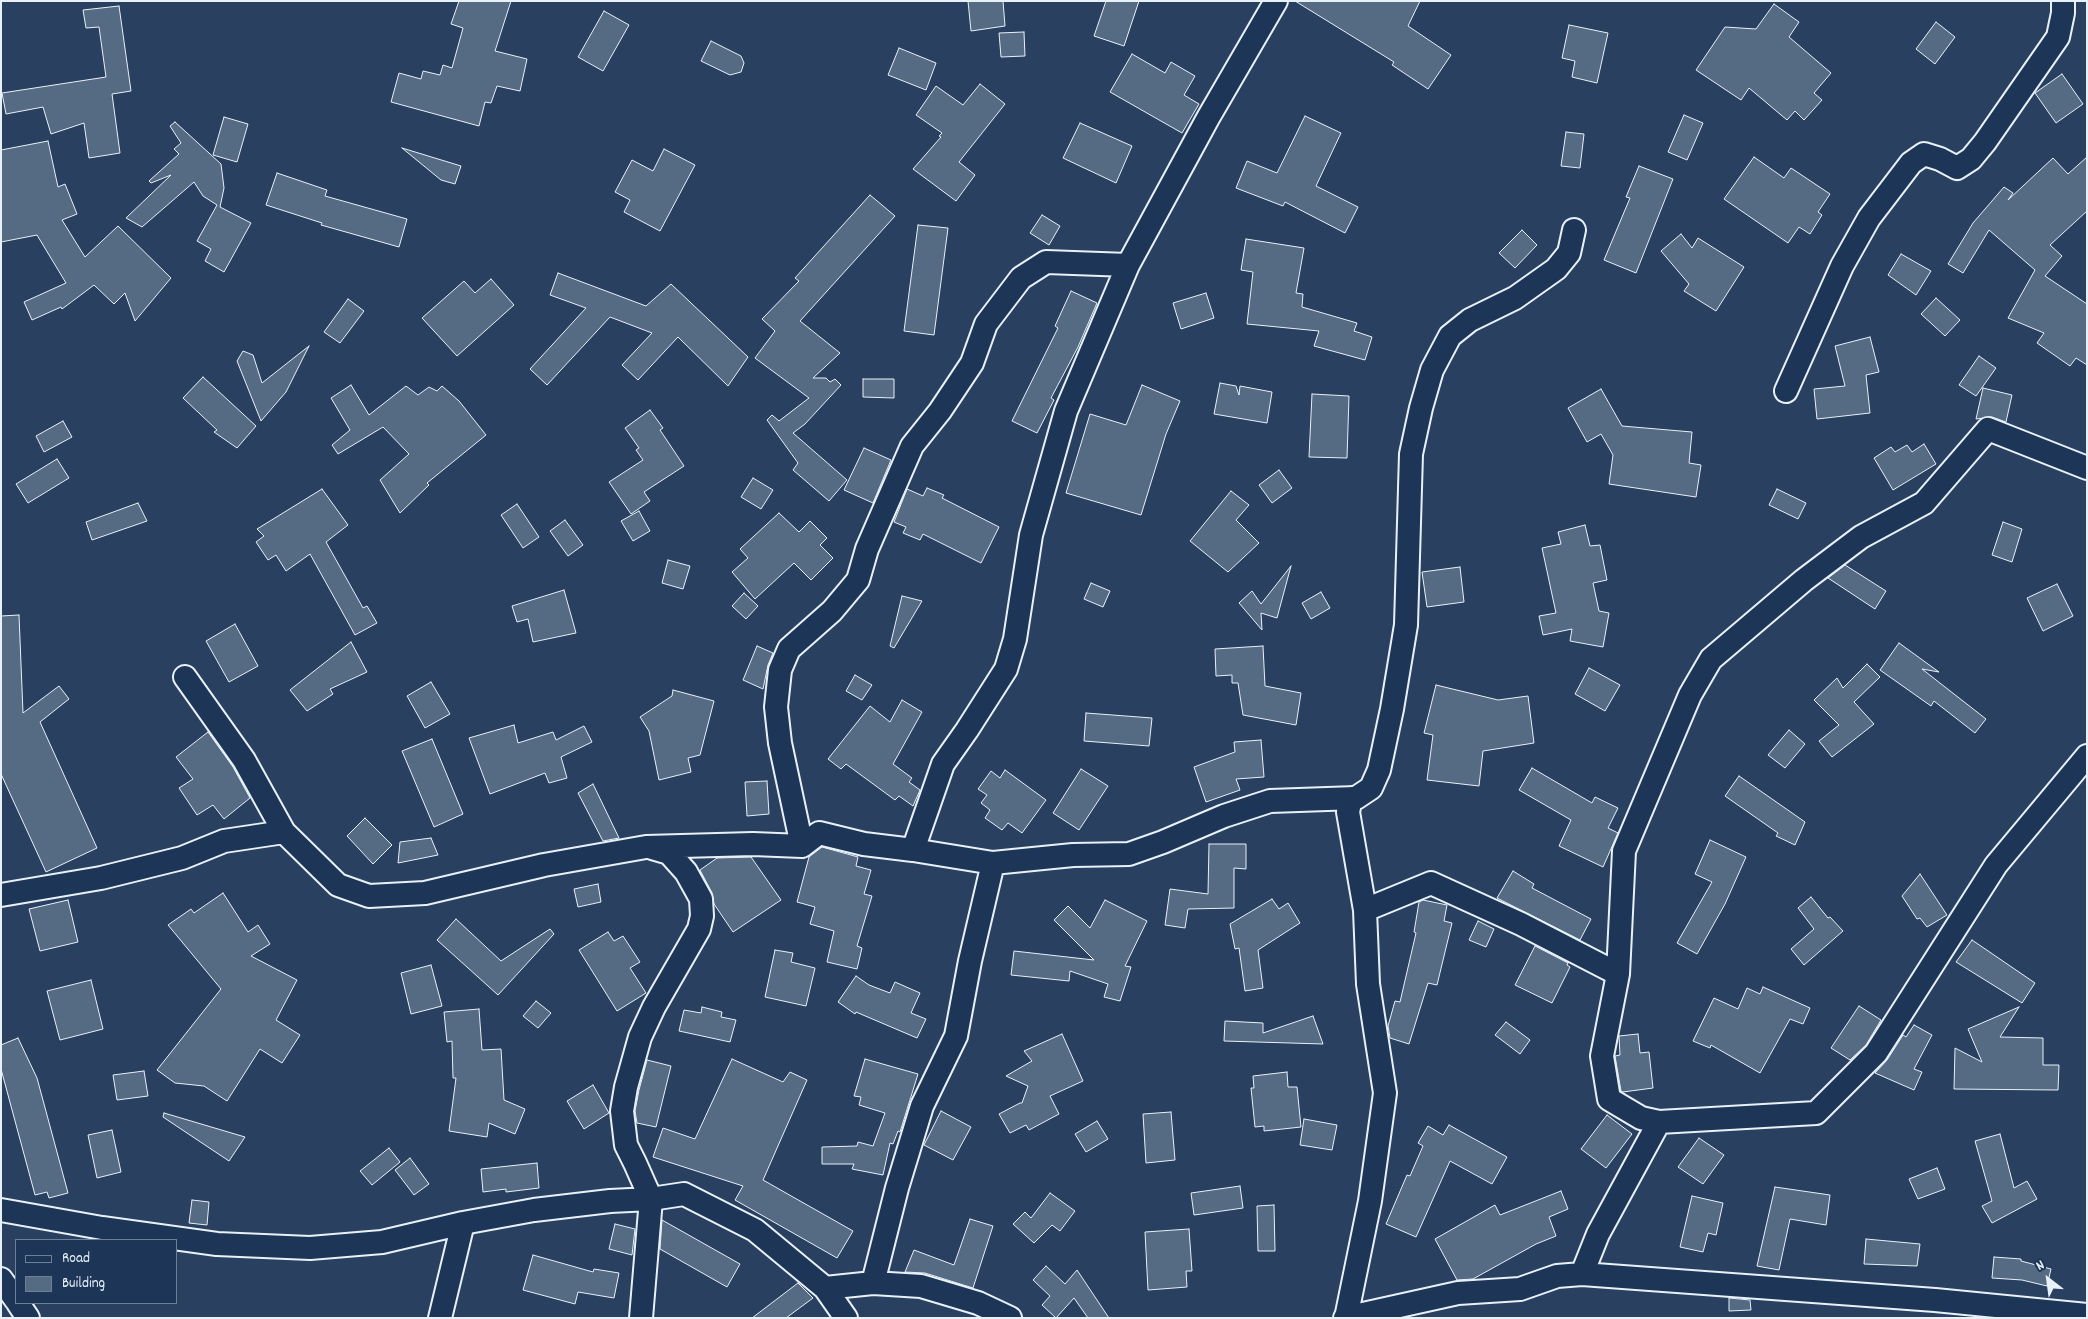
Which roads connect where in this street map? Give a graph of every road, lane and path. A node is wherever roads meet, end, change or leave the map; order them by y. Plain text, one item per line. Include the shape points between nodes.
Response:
1 (1276, 1) edge
2 (2063, 1) edge
3 (1574, 230) dead end
4 (1128, 265) junction
5 (1786, 391) dead end
6 (2087, 468) edge
7 (185, 677) dead end
8 (2087, 756) edge
9 (1351, 798) junction
10 (284, 832) junction
11 (802, 846) junction
12 (646, 847) junction
13 (913, 850) junction
14 (993, 863) junction
15 (1, 895) edge
16 (1365, 910) junction
17 (1618, 974) junction
18 (1659, 1122) junction
19 (650, 1199) junction
20 (1, 1210) edge
21 (463, 1223) junction
22 (1582, 1274) junction
23 (1, 1279) edge
24 (873, 1283) junction
25 (825, 1288) junction
26 (15, 1299) edge
27 (18, 1304) edge
28 (2087, 1315) edge
29 (28, 1318) edge
30 (440, 1318) edge
31 (641, 1318) edge
32 (846, 1318) edge
33 (1010, 1318) edge
34 (1346, 1318) edge

1 - 4 street
2 - 5 street via 2058,37 1971,159 1957,168 1924,154 1911,163 1869,218 1842,266
3 - 9 street via 1569,253 1556,269 1515,298 1470,320 1450,336 1432,370 1411,454 1406,625 1392,710 1379,770 1371,788
4 - 11 street via 1046,262 1021,278 986,324 972,363 912,446 867,550 858,580 832,611 789,649 780,670 776,707 780,743
4 - 13 street via 1066,411 1032,535 1015,639 1006,669 943,764
6 - 17 street via 1988,429 1924,502 1861,537 1711,658 1690,695 1624,851
7 - 10 street via 244,760
8 - 18 street via 1996,865 1876,1054 1816,1113
9 - 14 street via 1270,801 1129,854 1073,855
9 - 16 street via 1348,812
10 - 12 street via 338,885 369,896 426,893 544,865
10 - 15 street via 224,841 182,858 100,878
11 - 12 street
11 - 13 street via 819,833 864,844
12 - 19 street via 669,853 686,872 701,899 702,916 699,929 640,1037 626,1087 623,1132
13 - 14 street
14 - 24 street via 956,1036 922,1106
16 - 17 street via 1431,883
16 - 34 street via 1368,984 1385,1093 1370,1201
17 - 18 street via 1602,1056 1609,1099 1641,1118
18 - 22 street via 1598,1234
19 - 21 street via 534,1210
19 - 25 street via 684,1194 693,1198 755,1230
19 - 31 street
20 - 21 street via 217,1244 310,1248 382,1242
21 - 30 street
22 - 28 street via 1935,1300
22 - 34 street via 1557,1276 1520,1289 1458,1293
23 - 26 street
24 - 25 street
24 - 33 street via 921,1286 978,1303
25 - 32 street
27 - 29 street

